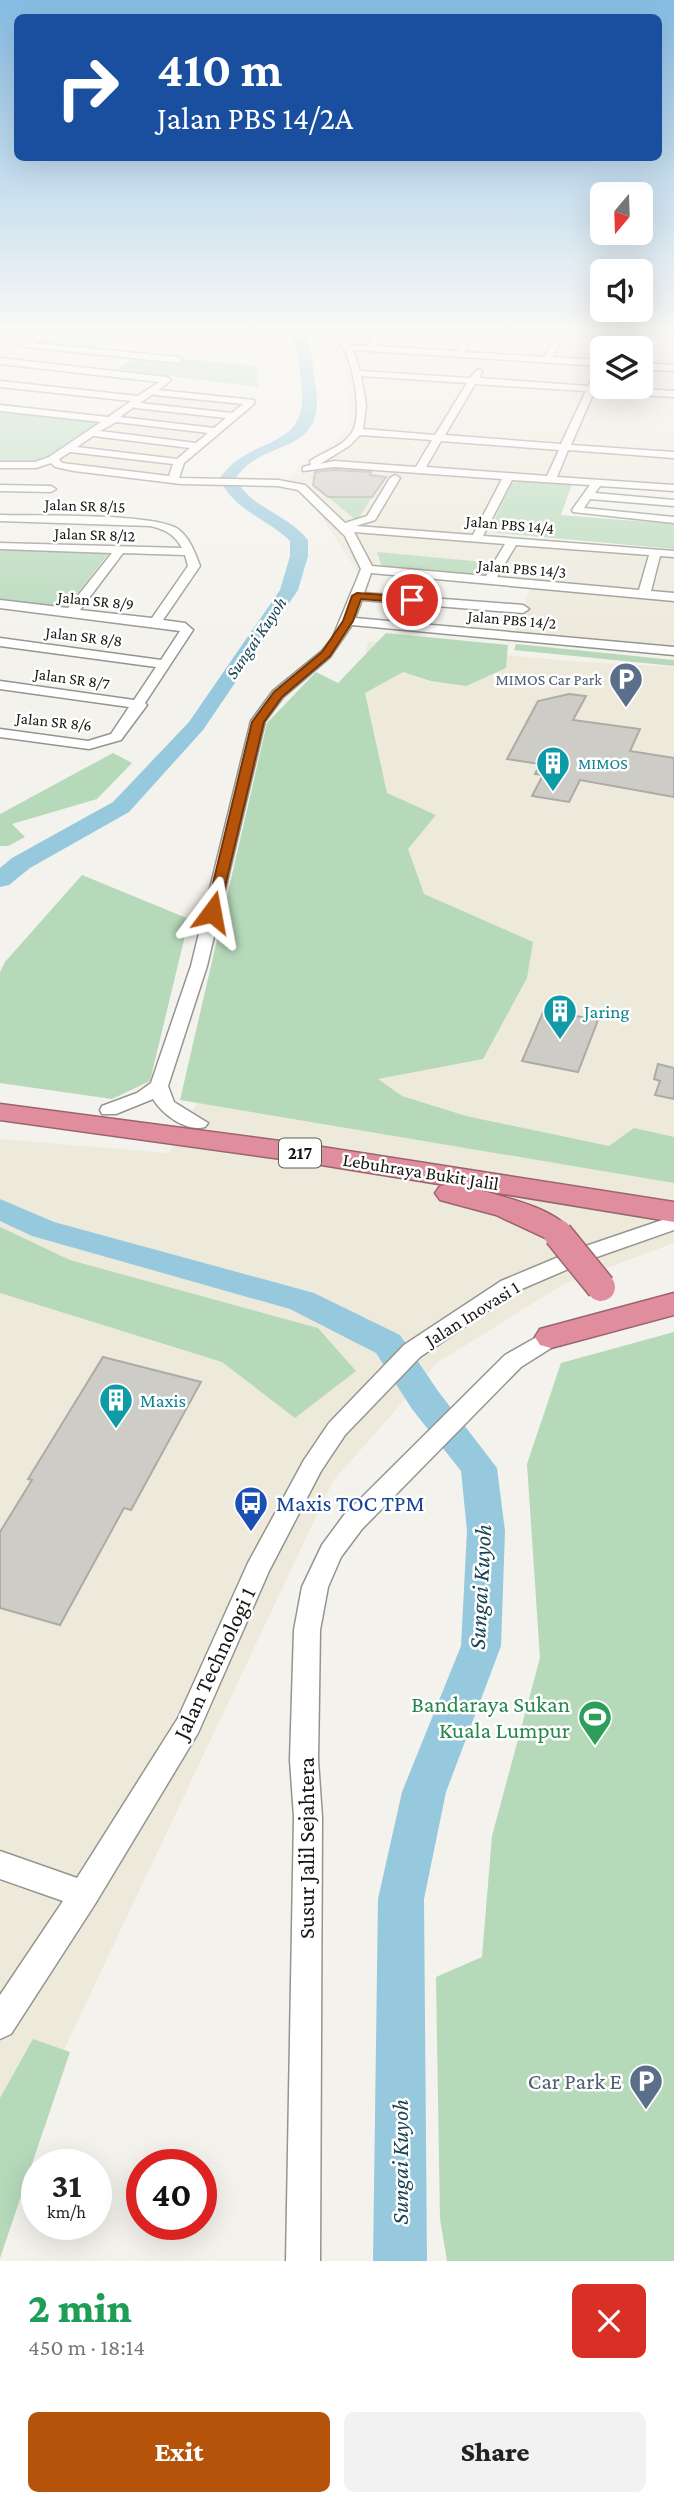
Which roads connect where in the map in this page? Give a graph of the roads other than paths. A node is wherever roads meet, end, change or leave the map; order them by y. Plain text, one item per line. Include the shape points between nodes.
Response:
1 (89, 436) edge
2 (113, 436) edge
3 (212, 436) edge
4 (354, 436) edge
5 (405, 436) edge
6 (570, 436) edge
7 (438, 438) junction
8 (198, 446) junction
9 (565, 447) junction
10 (69, 449) junction
11 (338, 450) junction
12 (674, 455) edge
13 (48, 461) junction
14 (179, 462) junction
15 (0, 465) edge
16 (362, 465) junction
17 (380, 467) junction
18 (419, 470) junction
19 (305, 472) junction
20 (508, 477) junction
21 (395, 478) junction
22 (177, 480) junction
23 (551, 480) junction
24 (273, 483) junction
25 (301, 487) junction
26 (0, 488) edge
27 (674, 488) edge
28 (51, 489) dead end
29 (593, 490) junction
30 (674, 503) edge
31 (0, 518) edge
32 (371, 518) junction
33 (674, 520) edge
34 (344, 530) junction
35 (387, 530) junction
36 (477, 537) junction
37 (513, 540) junction
38 (0, 546) edge
39 (119, 551) junction
40 (189, 552) junction
41 (655, 553) junction
42 (674, 554) edge
43 (367, 569) junction
44 (490, 580) junction
45 (643, 594) junction
46 (357, 596) junction
47 (674, 597) edge
48 (0, 604) edge
49 (523, 609) dead end
50 (71, 613) junction
51 (348, 621) junction
52 (155, 622) junction
53 (0, 642) edge
54 (674, 651) edge
55 (163, 664) junction
56 (0, 685) edge
57 (140, 705) junction
58 (0, 733) edge
59 (159, 1086) junction
60 (0, 1097) edge
61 (109, 1110) junction
62 (0, 1112) edge
63 (209, 1132) junction
64 (602, 1192) junction
65 (674, 1196) edge
66 (674, 1212) edge
67 (674, 1223) edge
68 (674, 1304) edge
69 (551, 1337) junction
70 (337, 1429) joint
71 (0, 1865) edge
72 (84, 1894) junction
73 (0, 2023) edge
74 (303, 2261) edge

1 - 10 street
2 - 8 street
3 - 8 street
4 - 11 street
5 - 7 street
6 - 9 street
7 - 9 street
7 - 18 street
8 - 14 street
9 - 12 street
9 - 23 street
10 - 13 street
10 - 14 street
11 - 16 street via 336,458
11 - 19 street
13 - 15 street
13 - 22 street
14 - 22 street
16 - 17 street
16 - 19 street via 320,465
17 - 18 street
17 - 21 street via 389,469
18 - 20 street
18 - 21 street
19 - 24 street
19 - 25 street
20 - 23 street
20 - 36 street
21 - 32 street
22 - 24 street
23 - 29 street
24 - 25 street
25 - 34 street
26 - 28 street
27 - 29 street
29 - 30 street
29 - 33 street via 577,510
31 - 40 street, Jalan SR 8/15 via 169,526
32 - 34 street
32 - 35 street
34 - 35 street, Jalan PBS 14/4
34 - 43 street
35 - 36 street, Jalan PBS 14/4
36 - 37 street, Jalan PBS 14/4
37 - 41 street, Jalan PBS 14/4
37 - 44 street
38 - 39 street, Jalan SR 8/12
39 - 40 street, Jalan SR 8/12
39 - 50 street
40 - 52 street via 194,566
41 - 42 street, Jalan PBS 14/4
41 - 45 street
43 - 44 street, Jalan PBS 14/3
43 - 46 street
44 - 45 street, Jalan PBS 14/3
45 - 47 street, Jalan PBS 14/3
46 - 49 street
46 - 51 street
48 - 50 street, Jalan SR 8/9
50 - 52 street, Jalan SR 8/9
51 - 54 street, Jalan PBS 14/2
51 - 59 street via 326,654 278,694 258,722 199,966
52 - 55 street, Jalan SR 8/9 via 187,631
53 - 55 street, Jalan SR 8/8
55 - 57 street
56 - 57 street, Jalan SR 8/7
57 - 58 street, Jalan SR 8/6 via 116,737 104,742 89,745
59 - 61 street
59 - 63 street via 164,1105
60 - 61 highway, Lebuhraya Bukit Jalil / 217
61 - 63 highway, Lebuhraya Bukit Jalil / 217
62 - 63 highway, Lebuhraya Bukit Jalil / 217
63 - 64 highway, Lebuhraya Bukit Jalil / 217
63 - 69 highway, bridge via 500,1205 538,1219 558,1234 601,1287 603,1300 592,1313
64 - 65 highway, Lebuhraya Bukit Jalil / 217
64 - 66 highway, Lebuhraya Bukit Jalil / 217
67 - 70 street, Jalan Inovasi 1 via 509,1286 412,1351
68 - 69 highway
69 - 74 street, Susur Jalil Sejahtera via 513,1361 353,1521 331,1552 315,1587 307,1630 304,1760 308,1816
70 - 72 street, Jalan Technologi 1 via 257,1570 188,1725
71 - 72 street
72 - 73 street, Jalan Technologi 1

